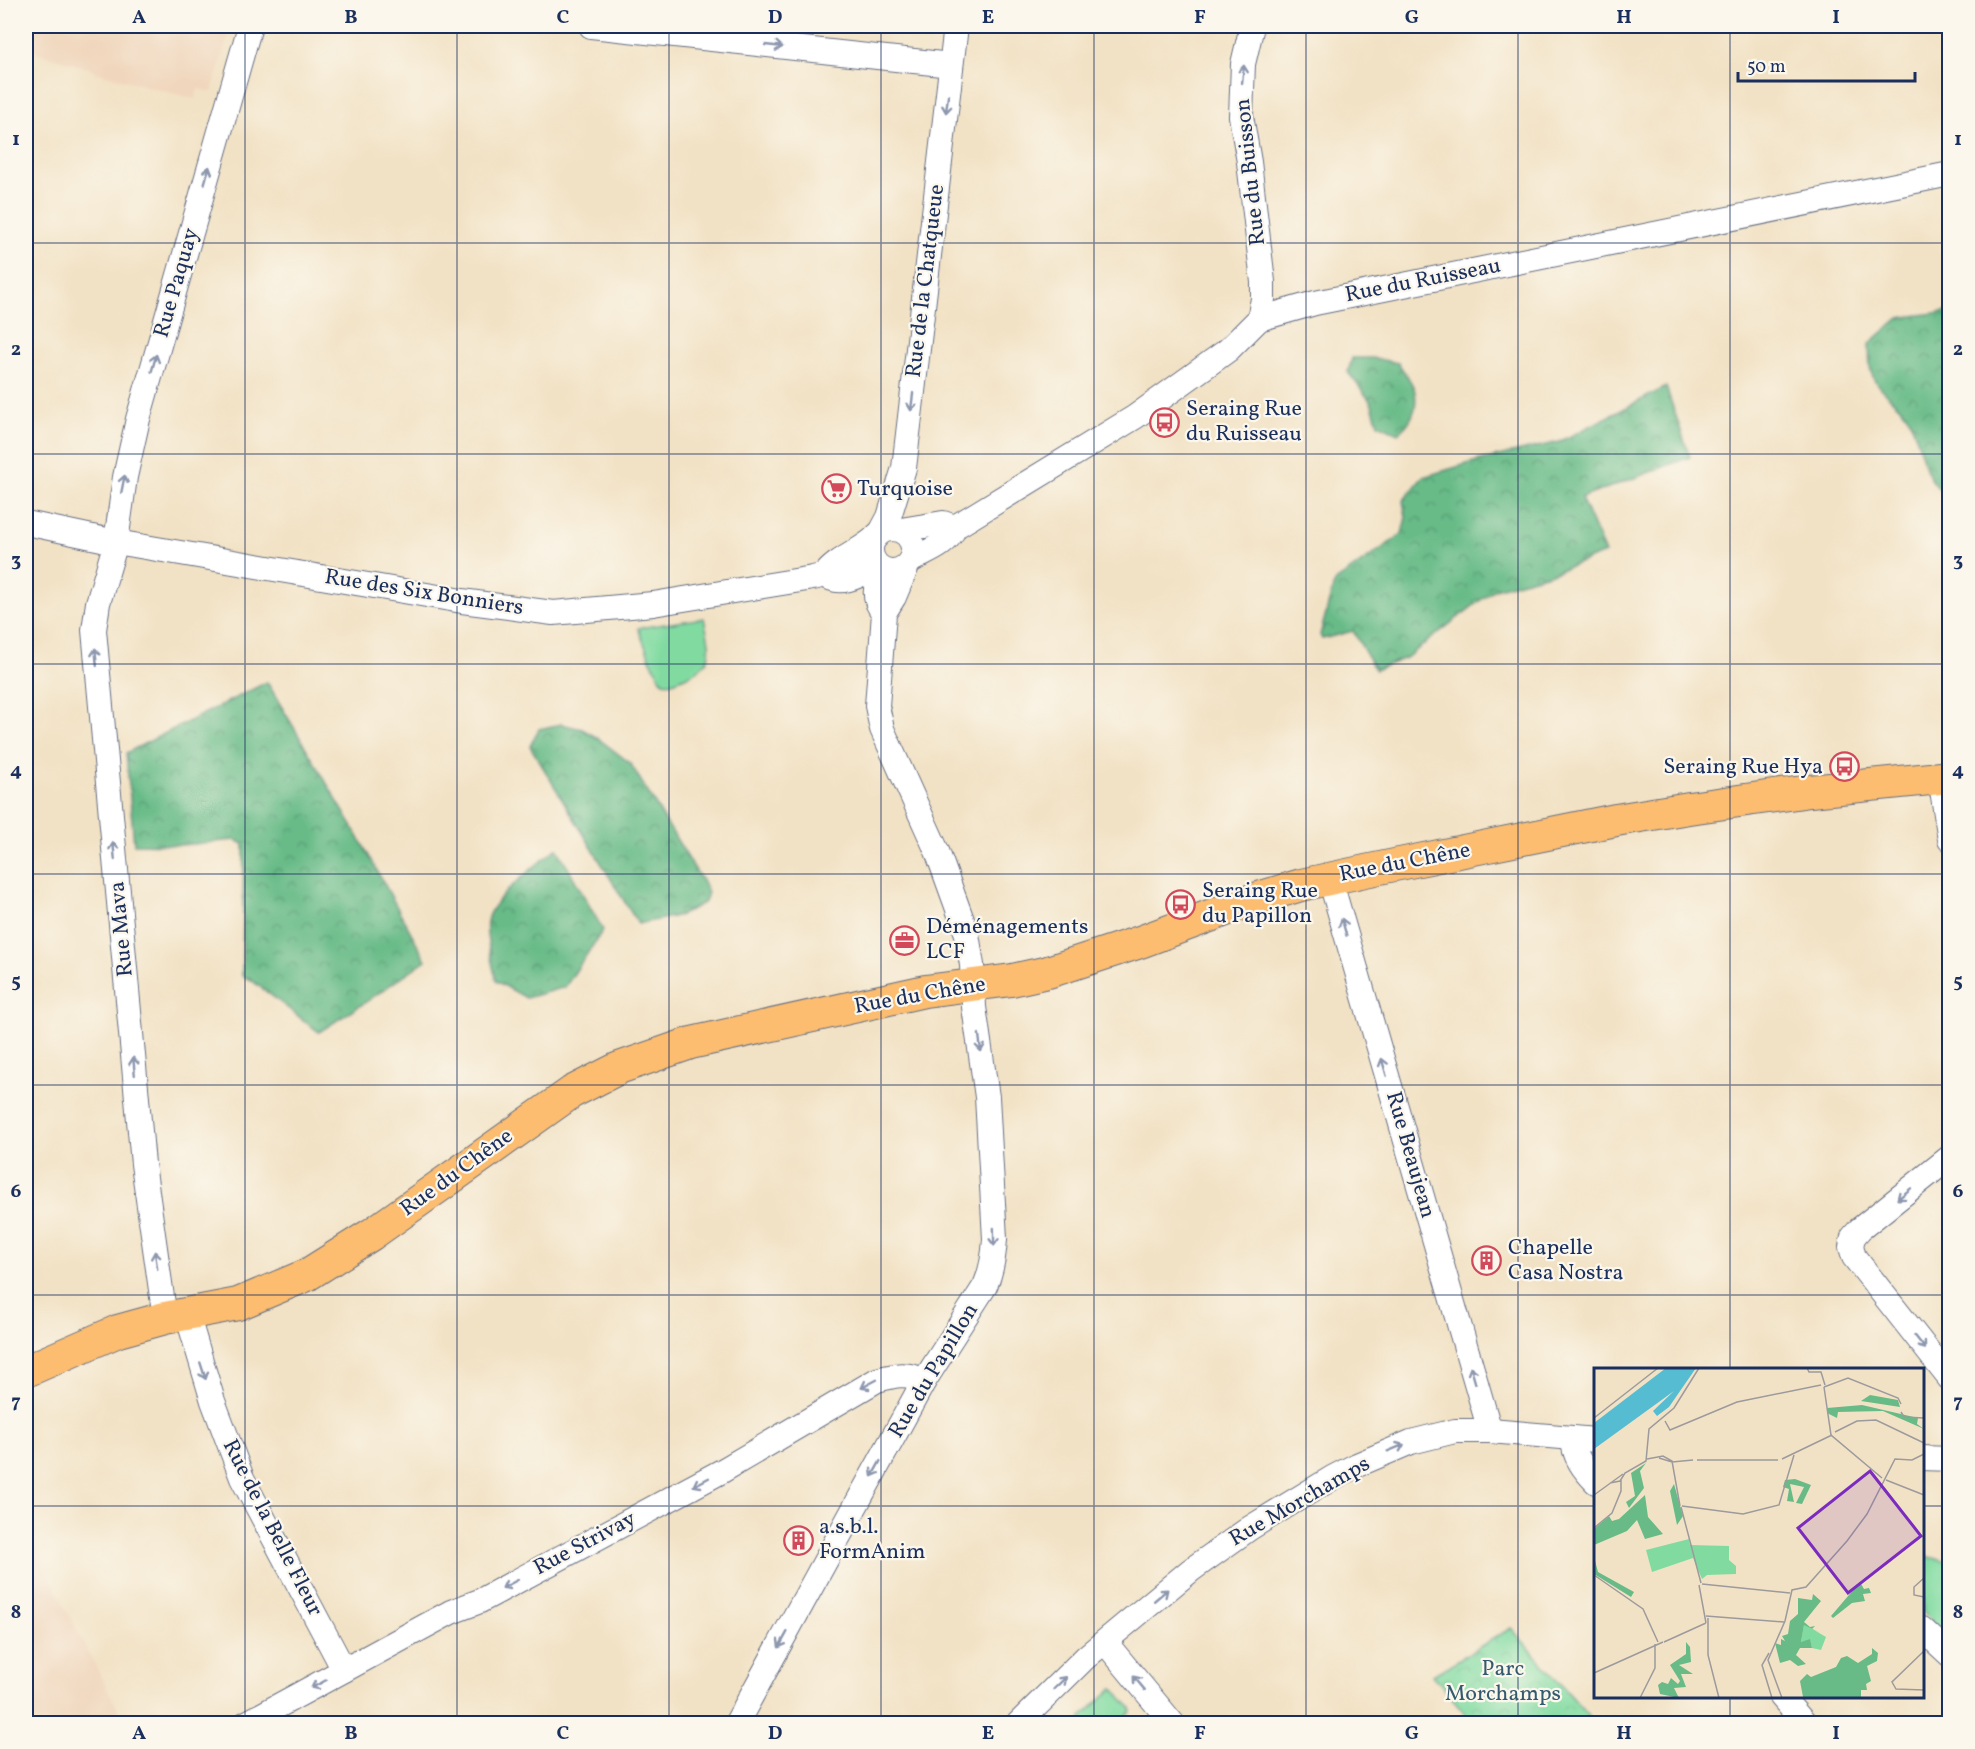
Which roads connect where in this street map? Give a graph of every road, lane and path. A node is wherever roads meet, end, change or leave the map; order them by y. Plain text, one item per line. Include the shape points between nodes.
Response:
1 (250, 26) edge
2 (591, 26) edge
3 (956, 26) edge
4 (1252, 26) edge
5 (951, 65) junction
6 (1950, 174) edge
7 (1259, 319) junction
8 (26, 523) edge
9 (955, 527) junction
10 (886, 533) junction
11 (116, 542) junction
12 (909, 563) junction
13 (879, 567) junction
14 (825, 575) junction
15 (884, 613) junction
16 (1945, 778) edge
17 (1950, 839) edge
18 (1330, 879) junction
19 (974, 985) junction
20 (1950, 1157) edge
21 (176, 1316) junction
22 (26, 1371) edge
23 (1950, 1379) edge
24 (924, 1381) junction
25 (1490, 1431) junction
26 (1584, 1439) edge
27 (1924, 1458) edge
28 (1950, 1459) edge
29 (1594, 1479) edge
30 (1924, 1630) edge
31 (1105, 1642) junction
32 (1950, 1655) edge
33 (344, 1670) junction
34 (1783, 1698) edge
35 (245, 1724) edge
36 (736, 1724) edge
37 (1018, 1724) edge
38 (1173, 1724) edge
39 (1804, 1724) edge

11 -> 1 street, Rue Paquay via 123,485 138,419
2 -> 5 street
3 - 5 street, Rue de la Chatqueue
7 -> 4 street, Rue du Buisson via 1263,282 1241,116 1244,64
5 -> 10 street, Rue de la Chatqueue via 904,468
6 - 7 street, Rue du Ruisseau via 1315,303
7 - 9 street, Rue du Ruisseau via 1228,350 1136,417
8 - 11 street, Rue des Six Bonniers
9 - 10 street via 943,523
9 - 12 street, Rue du Ruisseau via 945,542
10 - 12 street via 911,539 914,546
10 - 13 street via 871,550
10 - 14 street, Rue des Six Bonniers
11 - 14 street, Rue des Six Bonniers via 553,613 653,604
21 -> 11 street, Rue Mava via 144,1173 95,643 98,603
12 - 13 street via 894,572
12 - 15 street
13 - 14 street, Rue des Six Bonniers via 852,578 834,580
13 - 15 street via 875,594
15 - 19 street via 879,718 955,898 967,934
16 - 17 street
16 - 18 main road, Rue du Chêne via 1689,808
18 - 19 main road, Rue du Chêne via 1255,899 1048,972
25 -> 18 street, Rue Beaujean
19 - 21 main road, Rue du Chêne via 925,991 720,1036 619,1068 572,1092 322,1267 238,1304
19 -> 24 street, Rue du Papillon via 987,1097 994,1257 986,1286
20 -> 23 street via 1860,1230 1851,1247 1854,1257
21 - 22 main road, Rue du Chêne via 118,1331
21 -> 33 street, Rue de la Belle Fleur via 202,1368 242,1478
24 -> 33 street, Rue Strivay via 904,1374 877,1380 722,1471
24 -> 36 street, Rue du Papillon
25 - 26 street, Rue Morchamps
31 -> 25 street, Rue Morchamps via 1213,1554 1332,1478 1411,1442 1455,1431
26 - 29 street via 1573,1447
27 - 28 street
30 - 32 street
37 -> 31 street, Rue Morchamps
38 -> 31 street
33 -> 35 street, Rue Strivay
34 - 39 street

